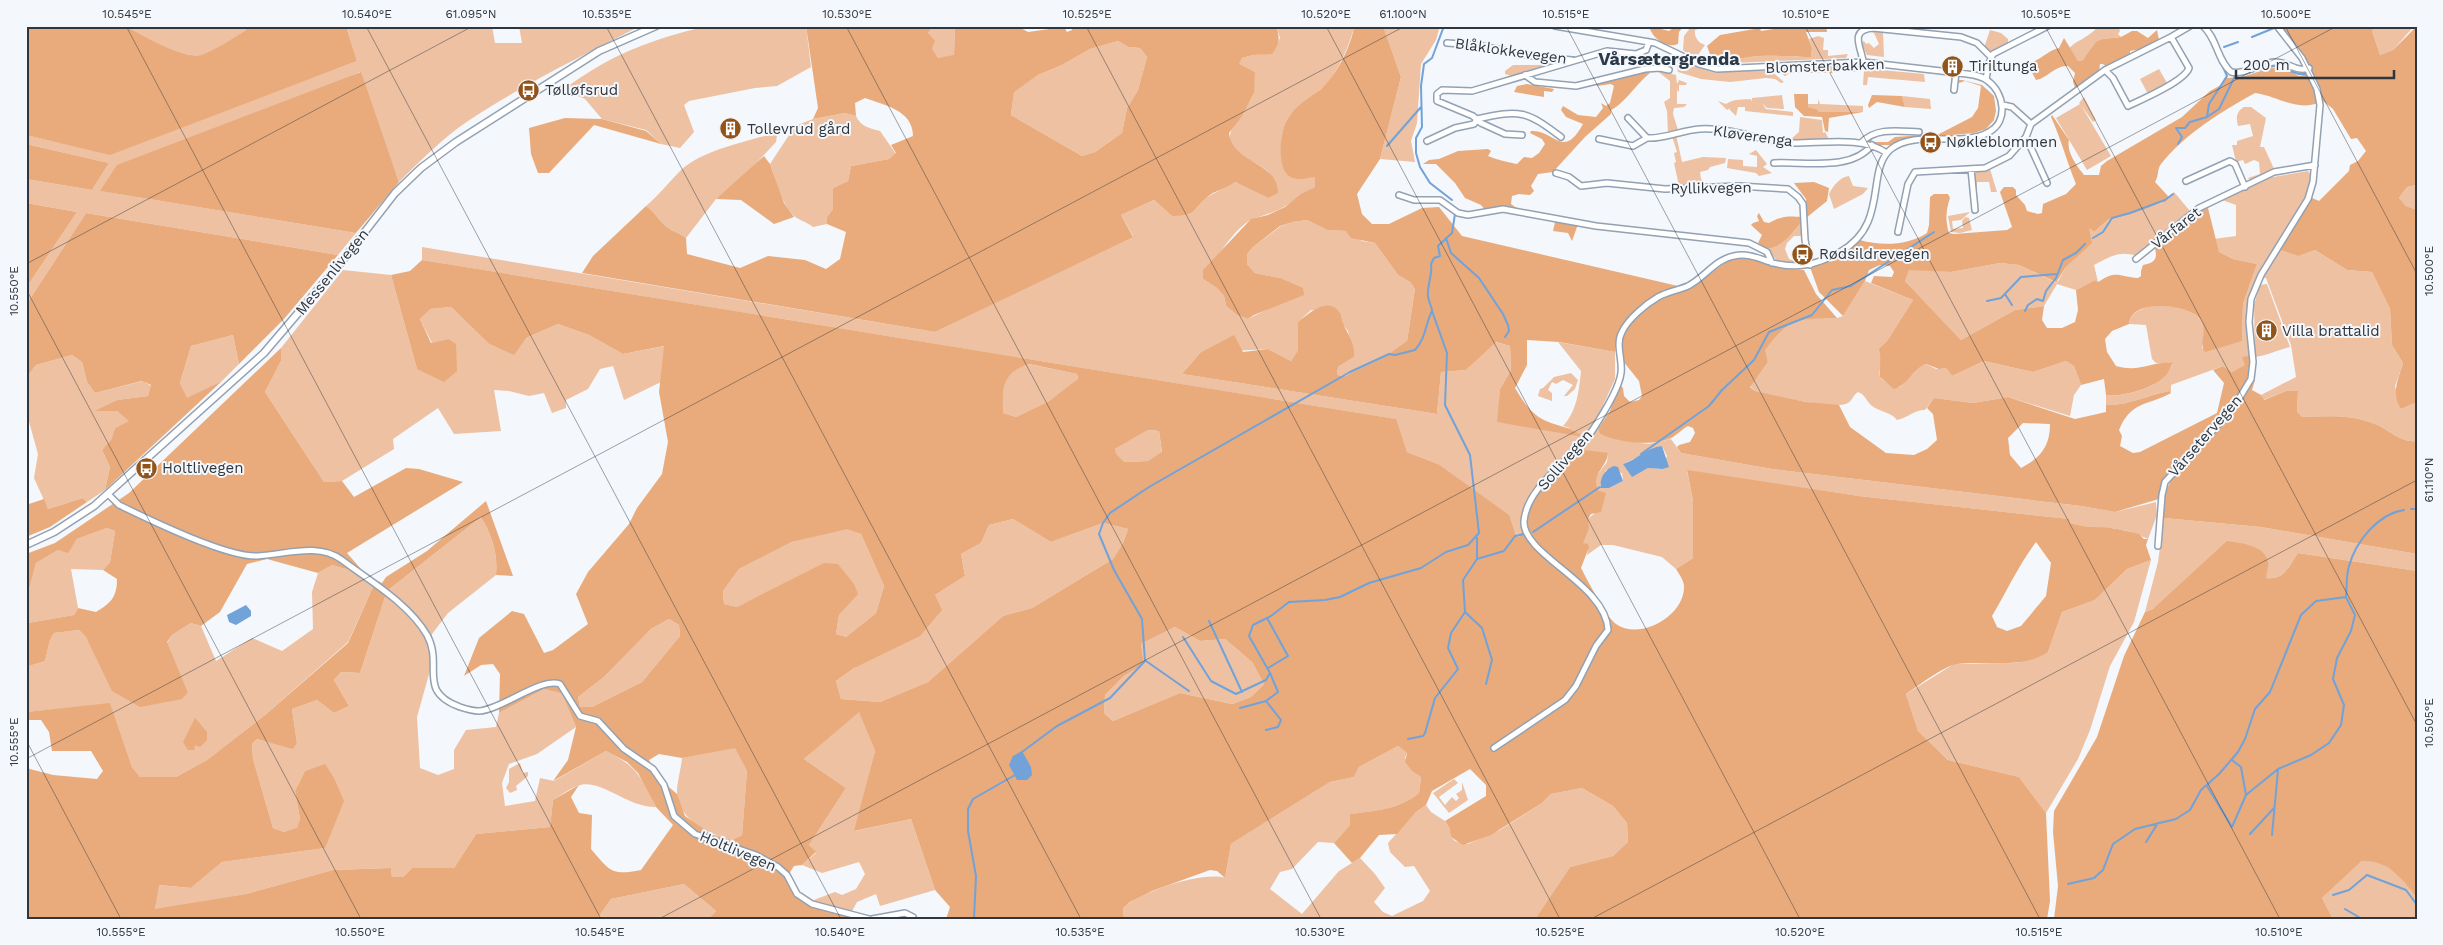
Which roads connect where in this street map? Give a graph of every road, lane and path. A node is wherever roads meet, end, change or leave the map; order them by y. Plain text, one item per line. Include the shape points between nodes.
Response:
1 (656, 26) edge
2 (1555, 26) edge
3 (2048, 26) edge
4 (2190, 26) edge
5 (2203, 26) edge
6 (2278, 26) edge
7 (1909, 28) edge
8 (2171, 36) junction
9 (1649, 42) junction
10 (1447, 43) dead end
11 (1991, 57) junction
12 (1575, 60) junction
13 (1863, 62) junction
14 (2309, 68) junction
15 (1669, 70) dead end
16 (2105, 70) junction
17 (1956, 72) junction
18 (1525, 75) junction
19 (1986, 79) junction
20 (1954, 90) dead end
21 (2003, 105) junction
22 (1628, 118) dead end
23 (1477, 119) junction
24 (2032, 124) junction
25 (1919, 132) dead end
26 (1522, 135) dead end
27 (2026, 137) junction
28 (1561, 138) dead end
29 (1647, 138) junction
30 (1600, 139) dead end
31 (1427, 141) dead end
32 (1861, 143) junction
33 (1872, 145) junction
34 (1887, 153) junction
35 (1774, 163) dead end
36 (2315, 164) junction
37 (1970, 169) junction
38 (1556, 173) dead end
39 (2186, 181) dead end
40 (2047, 183) dead end
41 (2245, 186) junction
42 (1398, 195) dead end
43 (1975, 210) dead end
44 (1898, 232) dead end
45 (2136, 259) dead end
46 (1772, 263) junction
47 (1810, 264) junction
48 (108, 494) junction
49 (26, 544) edge
50 (2158, 546) dead end
51 (1494, 748) dead end
52 (913, 917) dead end
53 (869, 919) edge
54 (872, 919) edge

1 - 48 main road, Messenlivegen via 599,51 456,142 421,168 395,193 264,353
2 - 9 street, Blomsterbakken
3 - 11 street
4 - 8 street
5 - 14 street via 2231,72 2243,72 2274,62 2299,70
6 - 14 street, Vårsetervegen
7 - 11 street via 1961,37 1977,43
7 - 13 street via 1864,30 1858,39
8 - 16 street
8 - 16 street via 2188,70 2146,97 2128,106 2111,74
9 - 12 street, Blåklokkevegen via 1646,50 1639,54 1611,50
9 - 13 street, Blomsterbakken via 1699,64 1725,70
10 - 12 street, Blåklokkevegen
11 - 19 street
12 - 18 street, Blåklokkevegen
13 - 17 street, Blomsterbakken
14 - 36 street, Vårsetervegen via 2320,100
15 - 18 street, Blåklokkevegen via 1645,69 1576,86 1536,82
16 - 24 street
17 - 19 street, Blomsterbakken
17 - 20 street
18 - 23 street, Blåklokkevegen via 1472,91 1442,90 1436,94 1439,103
19 - 21 street via 1996,89
21 - 24 street via 2012,107
21 - 34 street via 1998,124 1985,134 1965,139 1905,143
22 - 29 street
23 - 26 street, Blåklokkevegen via 1505,134
23 - 28 street via 1522,112
23 - 31 street via 1474,124 1454,128
24 - 27 street
25 - 32 street, Kløverenga via 1879,132
27 - 37 street via 1997,164
27 - 40 street
29 - 30 street, Kløverenga via 1633,146
29 - 32 street, Kløverenga via 1720,129 1789,143
32 - 33 street, Kløverenga
33 - 34 street, Kløverenga
33 - 35 street, Kløverenga via 1862,154 1842,162
34 - 47 street via 1881,166 1871,216 1862,234 1843,250
36 - 41 street, Vårfaret via 2274,172
36 - 50 street, Vårsetervegen via 2308,199 2261,276 2251,299 2251,379 2237,402 2166,482
37 - 43 street
37 - 44 street via 1915,172 1908,184
38 - 47 street, Ryllikvegen via 1581,186 1606,183 1665,189 1739,186 1788,190 1803,204
39 - 41 street via 2230,161 2235,164
41 - 45 street, Vårfaret via 2194,211
42 - 46 street via 1414,200 1440,200 1458,213 1468,215 1503,209 1596,226 1749,243 1767,252
46 - 47 street via 1793,267
46 - 51 street, Sollivegen via 1751,256 1729,257 1687,286 1658,296 1621,333 1620,379 1602,414 1588,436 1544,482 1524,519 1532,542 1572,576 1597,603 1608,630 1565,700
48 - 49 main road, Messenlivegen via 74,520
48 - 53 street, Holtlivegen via 119,505 224,551 256,556 320,552 339,558 390,597 420,626 431,643 434,686 444,699 472,710 486,710 534,689 556,682 560,684 580,716 598,722 624,749 652,769 664,785 674,816 696,834 778,867 790,879 797,894 812,904
52 - 54 street via 905,913

